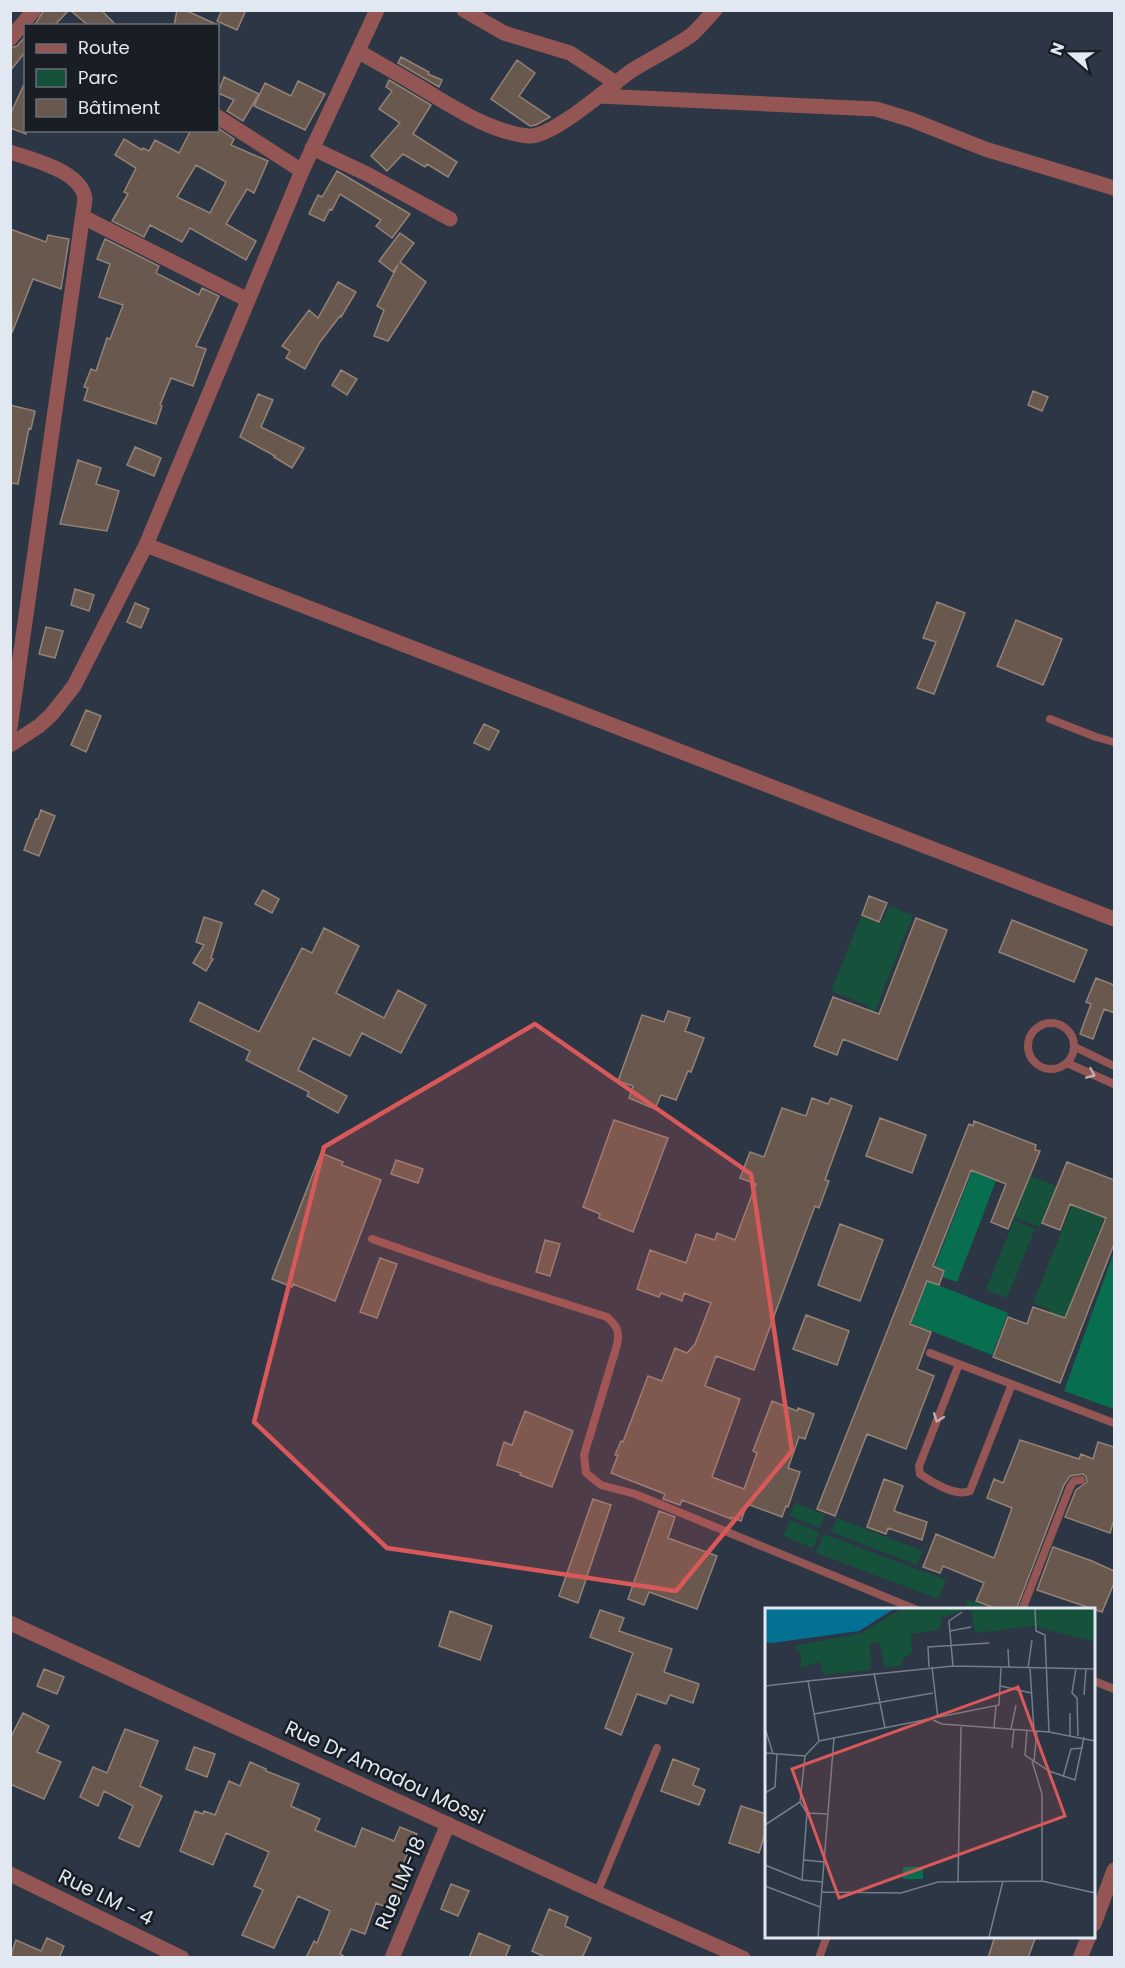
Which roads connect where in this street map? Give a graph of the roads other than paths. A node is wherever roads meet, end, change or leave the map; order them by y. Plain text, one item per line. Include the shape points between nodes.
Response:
1 (34, 10) edge
2 (377, 10) edge
3 (464, 10) edge
4 (716, 10) edge
5 (10, 39) edge
6 (358, 51) junction
7 (616, 83) junction
8 (599, 96) junction
9 (219, 118) edge
10 (312, 148) junction
11 (10, 152) edge
12 (302, 171) junction
13 (1114, 188) edge
14 (83, 217) junction
15 (450, 219) dead end
16 (248, 300) junction
17 (146, 545) junction
18 (13, 700) edge
19 (1050, 719) dead end
20 (10, 728) edge
21 (1114, 742) edge
22 (10, 745) edge
23 (1114, 919) edge
24 (1075, 1047) junction
25 (1067, 1063) junction
26 (1114, 1066) edge
27 (1114, 1084) edge
28 (372, 1239) dead end
29 (930, 1353) dead end
30 (959, 1364) junction
31 (1012, 1384) junction
32 (1114, 1423) edge
33 (1081, 1480) dead end
34 (912, 1608) edge
35 (1023, 1608) edge
36 (10, 1623) edge
37 (1095, 1681) edge
38 (1114, 1689) edge
39 (657, 1748) dead end
40 (447, 1824) junction
41 (1114, 1870) edge
42 (10, 1874) edge
43 (597, 1893) junction
44 (1095, 1921) edge
45 (826, 1938) edge
46 (1088, 1938) edge
47 (182, 1958) edge
48 (392, 1958) edge
49 (743, 1958) edge
50 (819, 1958) edge
51 (1080, 1958) edge

1 - 5 street
2 - 6 street
3 - 7 street via 504,33 570,53
4 - 7 street via 690,36
6 - 8 street via 459,112 505,131 529,136 544,134
6 - 10 street
7 - 8 street
8 - 13 street via 876,109
9 - 12 street
10 - 12 street
10 - 15 street
11 - 14 street via 58,169 79,184 84,194
12 - 16 street
14 - 16 street
14 - 18 street
16 - 17 street
17 - 22 street via 74,686 51,715
17 - 23 street
18 - 20 street
19 - 21 lane
24 - 25 lane
24 - 25 lane via 1068,1030 1061,1025 1043,1024 1030,1037 1028,1046 1034,1062 1051,1069
24 - 26 lane
25 -> 27 lane
28 - 34 lane via 607,1317 616,1325 617,1345 584,1455 586,1473 601,1485 635,1494
29 - 30 lane
30 - 31 lane
30 -> 31 lane via 919,1466 920,1474 927,1480 964,1493 970,1491
31 - 32 lane
33 - 35 lane via 1070,1487
36 - 40 street, Rue Dr Amadou Mossi
37 - 38 lane
39 - 43 lane
40 - 43 street, Rue Dr Amadou Mossi
40 - 48 street, Rue LM-18
41 - 44 street
42 - 47 street, Rue LM - 4
43 - 49 street, Rue Dr Amadou Mossi
45 - 50 lane
46 - 51 street

